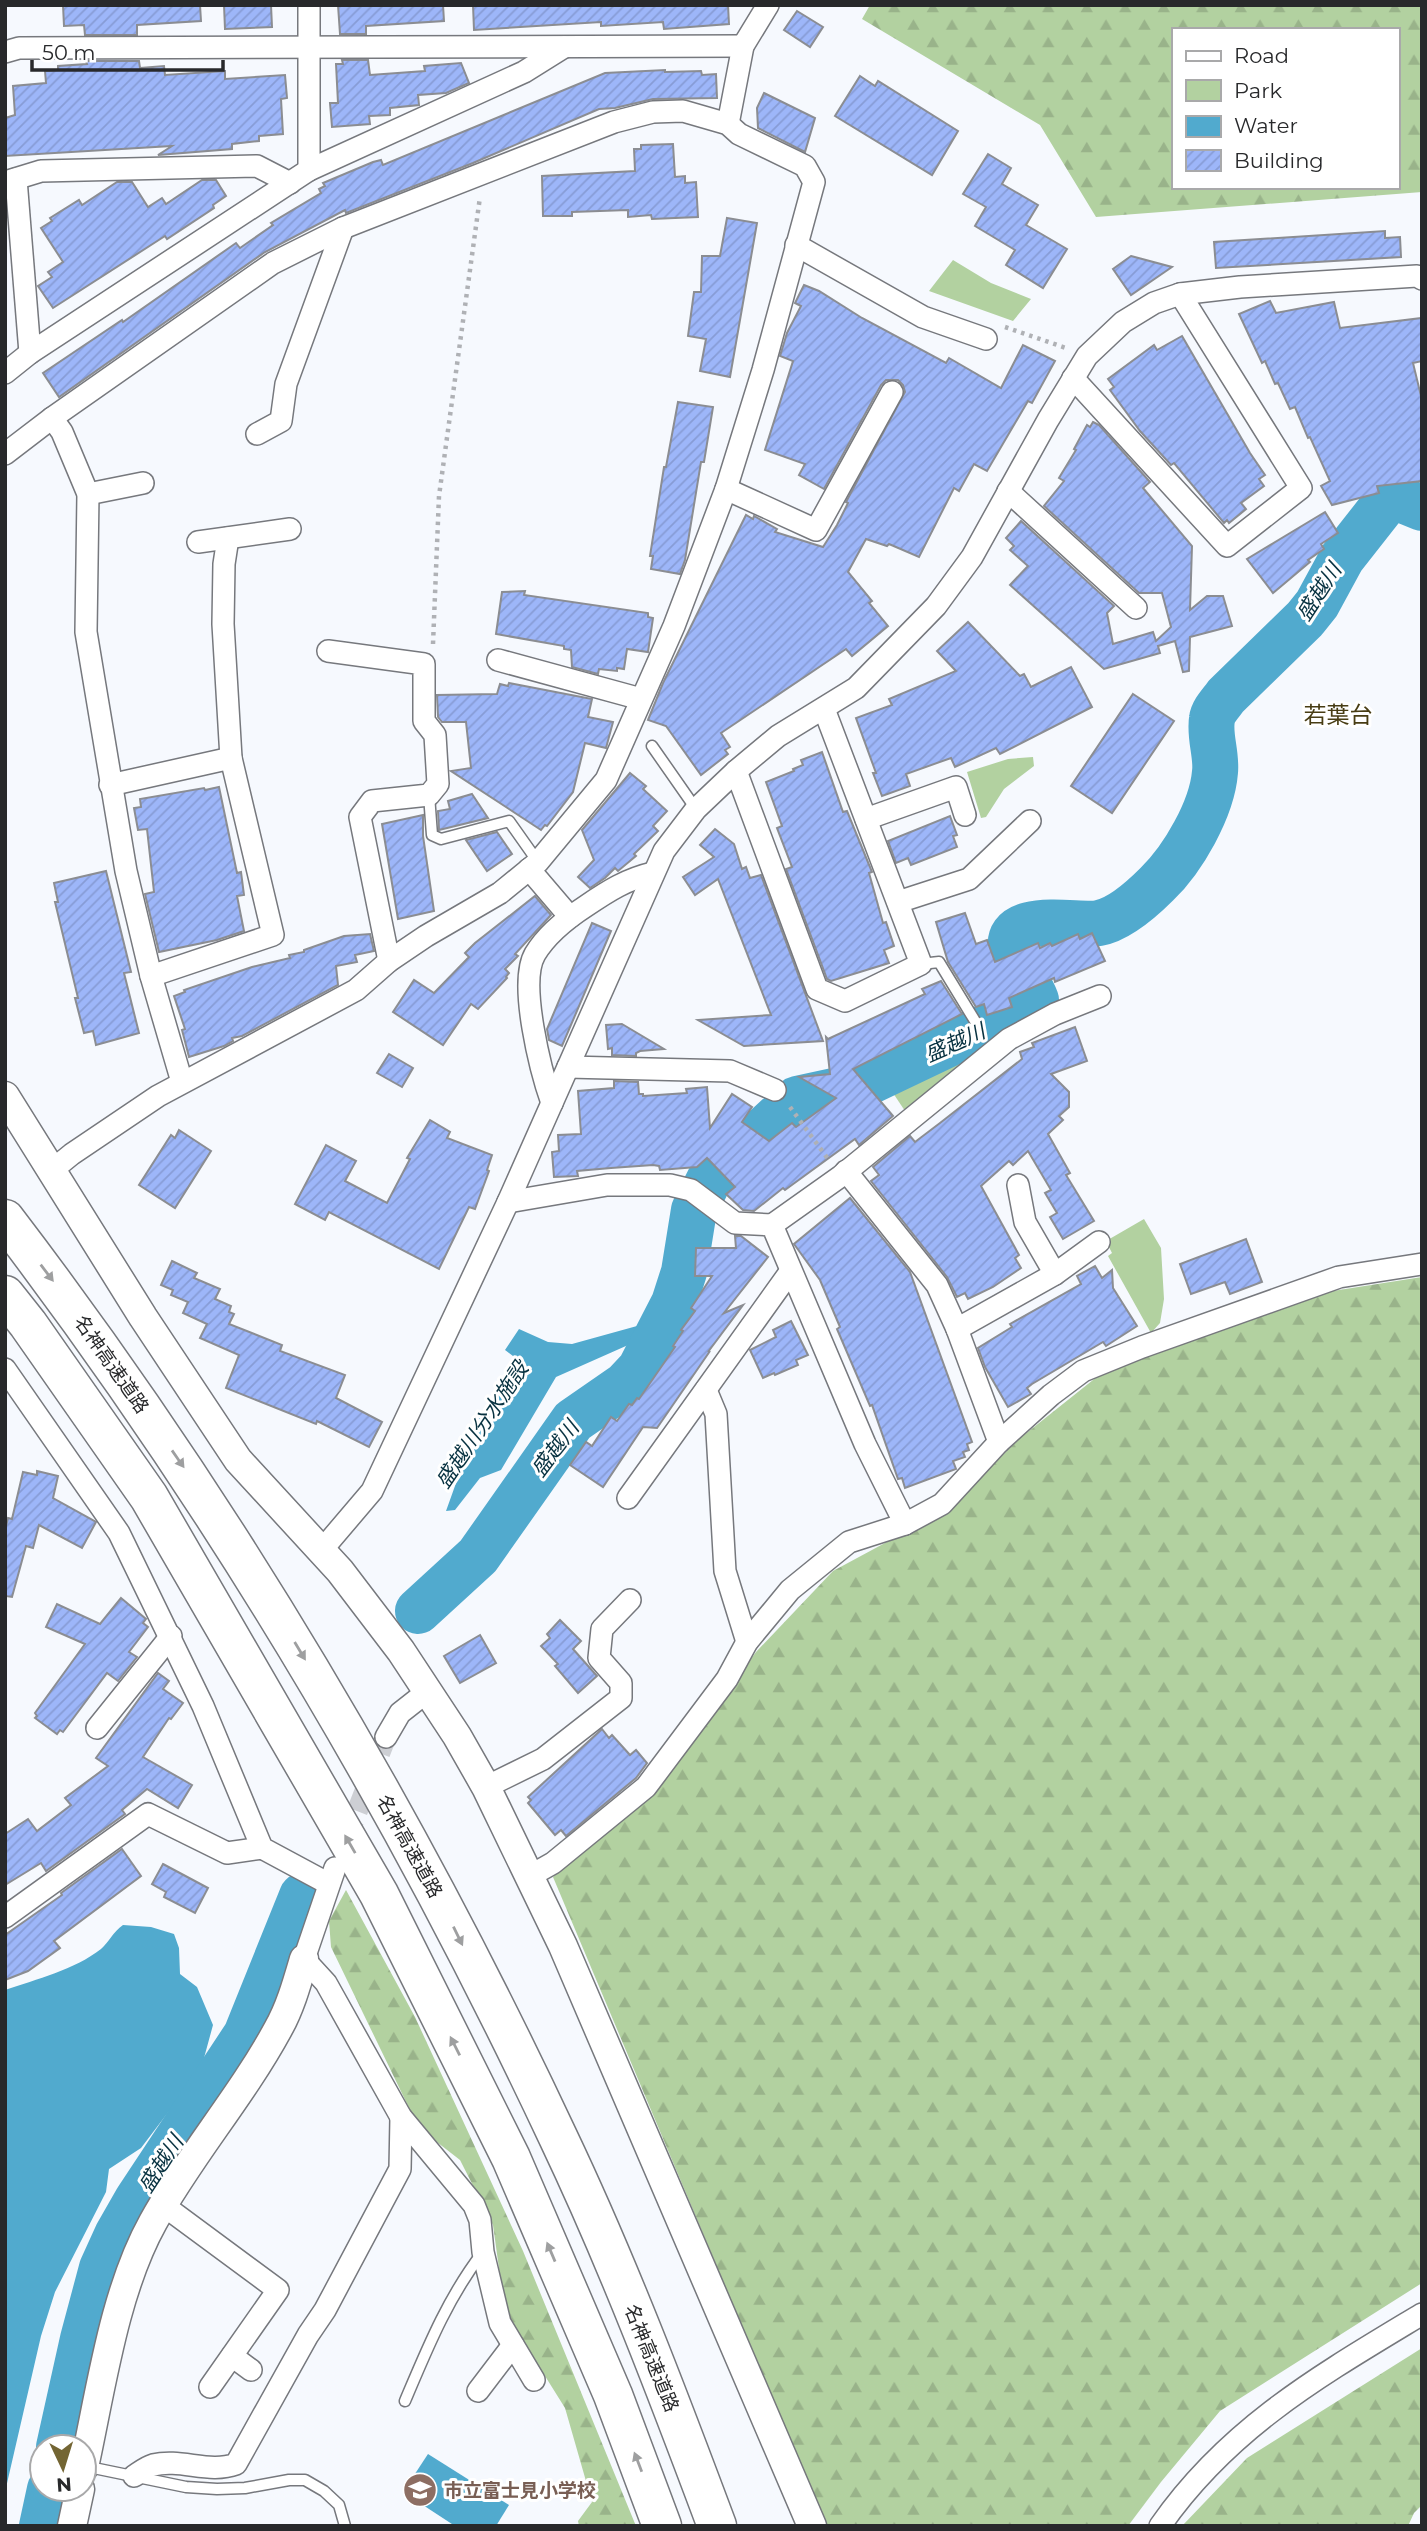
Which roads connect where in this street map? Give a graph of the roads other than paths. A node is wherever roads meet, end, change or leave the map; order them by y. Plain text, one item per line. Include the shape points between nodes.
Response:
1 (309, 5) edge
2 (768, 5) edge
3 (743, 46) junction
4 (309, 47) junction
5 (566, 47) junction
6 (5, 52) edge
7 (728, 124) junction
8 (309, 170) junction
9 (10, 180) edge
10 (290, 183) junction
11 (343, 228) junction
12 (796, 245) junction
13 (1420, 276) edge
14 (1180, 294) junction
15 (986, 339) dead end
16 (30, 353) junction
17 (5, 373) edge
18 (1073, 379) junction
19 (892, 392) dead end
20 (52, 418) junction
21 (257, 434) dead end
22 (5, 454) edge
23 (144, 482) dead end
24 (726, 489) junction
25 (1008, 491) junction
26 (88, 495) junction
27 (290, 529) dead end
28 (229, 538) junction
29 (198, 542) dead end
30 (1136, 608) dead end
31 (328, 651) dead end
32 (498, 660) dead end
33 (641, 699) junction
34 (824, 709) junction
35 (652, 746) dead end
36 (230, 758) junction
37 (736, 771) junction
38 (110, 785) junction
39 (429, 795) junction
40 (696, 809) junction
41 (965, 815) dead end
42 (866, 820) junction
43 (1030, 821) dead end
44 (533, 866) junction
45 (653, 873) junction
46 (898, 902) junction
47 (570, 917) junction
48 (389, 961) junction
49 (921, 964) junction
50 (151, 976) junction
51 (1100, 996) dead end
52 (975, 1021) dead end
53 (568, 1067) junction
54 (182, 1082) junction
55 (775, 1090) dead end
56 (5, 1096) edge
57 (552, 1103) junction
58 (51, 1171) junction
59 (843, 1174) junction
60 (1018, 1185) dead end
61 (508, 1202) junction
62 (5, 1219) edge
63 (772, 1225) junction
64 (1099, 1242) dead end
65 (1422, 1264) edge
66 (790, 1272) junction
67 (1055, 1274) junction
68 (5, 1295) edge
69 (957, 1329) junction
70 (5, 1369) edge
71 (706, 1390) junction
72 (999, 1442) junction
73 (628, 1498) dead end
74 (905, 1524) junction
75 (321, 1551) junction
76 (630, 1600) dead end
77 (171, 1636) junction
78 (747, 1642) junction
79 (428, 1691) junction
80 (97, 1728) dead end
81 (386, 1737) tunnel mouth
82 (486, 1787) junction
83 (262, 1848) junction
84 (530, 1876) junction
85 (5, 1917) edge
86 (304, 1959) junction
87 (401, 2118) junction
88 (163, 2205) junction
89 (483, 2252) junction
90 (1422, 2314) edge
91 (513, 2345) junction
92 (232, 2356) junction
93 (251, 2370) dead end
94 (534, 2380) dead end
95 (210, 2387) dead end
96 (478, 2391) dead end
97 (405, 2401) dead end
98 (92, 2433) edge
99 (98, 2470) edge
100 (134, 2476) junction
101 (77, 2503) edge
102 (72, 2526) edge
103 (345, 2526) edge
104 (662, 2526) edge
105 (717, 2526) edge
106 (812, 2526) edge
107 (1160, 2526) edge

1 - 4 street
2 - 3 street
3 - 5 street
3 - 7 street
4 - 5 street
4 - 6 street via 19,48
4 - 8 street
5 - 8 street via 524,72
7 - 11 street via 683,111 653,112 614,122
7 - 12 street via 739,134 805,166 810,174 814,182
8 - 10 street
9 - 10 street via 41,171 257,166
9 - 16 street
10 - 16 street
11 - 20 street via 272,263
11 - 21 street via 286,384 281,421
12 - 15 street via 923,317
12 - 24 street
13 - 14 street
14 - 18 street via 1123,322 1087,356
14 - 18 street via 1301,488 1227,546
16 - 17 street
18 - 25 street
19 - 24 street via 816,530
20 - 22 street
20 - 26 street
23 - 26 street
24 - 33 street
25 - 30 street
25 - 34 street via 972,557 936,606 856,688
26 - 38 street via 86,632
27 - 28 street
28 - 29 street
28 - 36 street via 223,624
31 - 39 street via 424,664 424,721 435,735 438,784
32 - 33 street
33 - 44 street via 606,780
34 - 37 street via 778,736
34 - 42 street
35 - 40 lane
36 - 38 street
36 - 50 street via 273,935
37 - 40 street
37 - 49 street via 817,989 845,1001
38 - 50 street
39 - 44 lane via 432,835 441,839 509,821
39 - 48 street via 372,801 360,817
40 - 45 street
41 - 42 street via 956,787
42 - 46 street
43 - 46 street via 969,879
44 - 47 street
44 - 48 street via 500,893
45 - 47 street via 619,884
45 - 53 street
46 - 49 street
47 - 57 street via 533,957 529,988 537,1051
48 - 54 street via 356,990
49 - 52 lane via 939,962
50 - 54 street
51 - 59 street via 1009,1039
53 - 55 street via 730,1072
53 - 57 street
54 - 58 street
56 - 58 street
57 - 61 street
58 - 75 street via 238,1460
59 - 63 street
59 - 69 street via 937,1285
60 - 67 street via 1025,1222
61 - 63 street via 607,1185 670,1185 700,1196 736,1223
61 - 75 street via 372,1491
62 -> 105 highway, 名神高速道路 via 186,1471 302,1654 428,1875 559,2138 661,2375
63 - 66 street
64 - 67 street
65 - 72 street via 1339,1277 1083,1371
66 - 71 street
66 - 74 street
67 - 69 street
104 -> 68 highway via 511,2158 379,1894 149,1497
69 - 72 street
70 - 77 street via 119,1533
71 - 73 street
71 - 78 street via 716,1414 725,1571
72 - 74 street via 942,1504
74 - 78 street via 849,1542 790,1590
75 - 79 street
76 - 82 street via 602,1629 599,1658 621,1683 621,1698 543,1759
77 - 80 street
77 - 83 street
78 - 84 street via 727,1679 646,1787 553,1863
79 - 81 street via 400,1713
79 - 82 street
82 - 84 street
83 - 85 street via 228,1853 148,1814
83 - 86 street via 332,1876
84 - 106 street
86 - 87 street via 326,1983
86 - 88 street via 279,2026 251,2075
87 - 89 street via 474,2204
87 - 100 street via 400,2169 326,2310 236,2464 223,2469 169,2462
88 - 92 street via 278,2290
88 - 98 street via 125,2288
89 - 91 street via 500,2323
89 - 97 lane via 438,2324
90 - 107 street via 1313,2379 1266,2414 1202,2473
91 - 94 street
91 - 96 street
92 - 93 street
92 - 95 street
99 - 100 lane
100 - 103 lane via 217,2489 305,2480 339,2505
101 - 102 street

